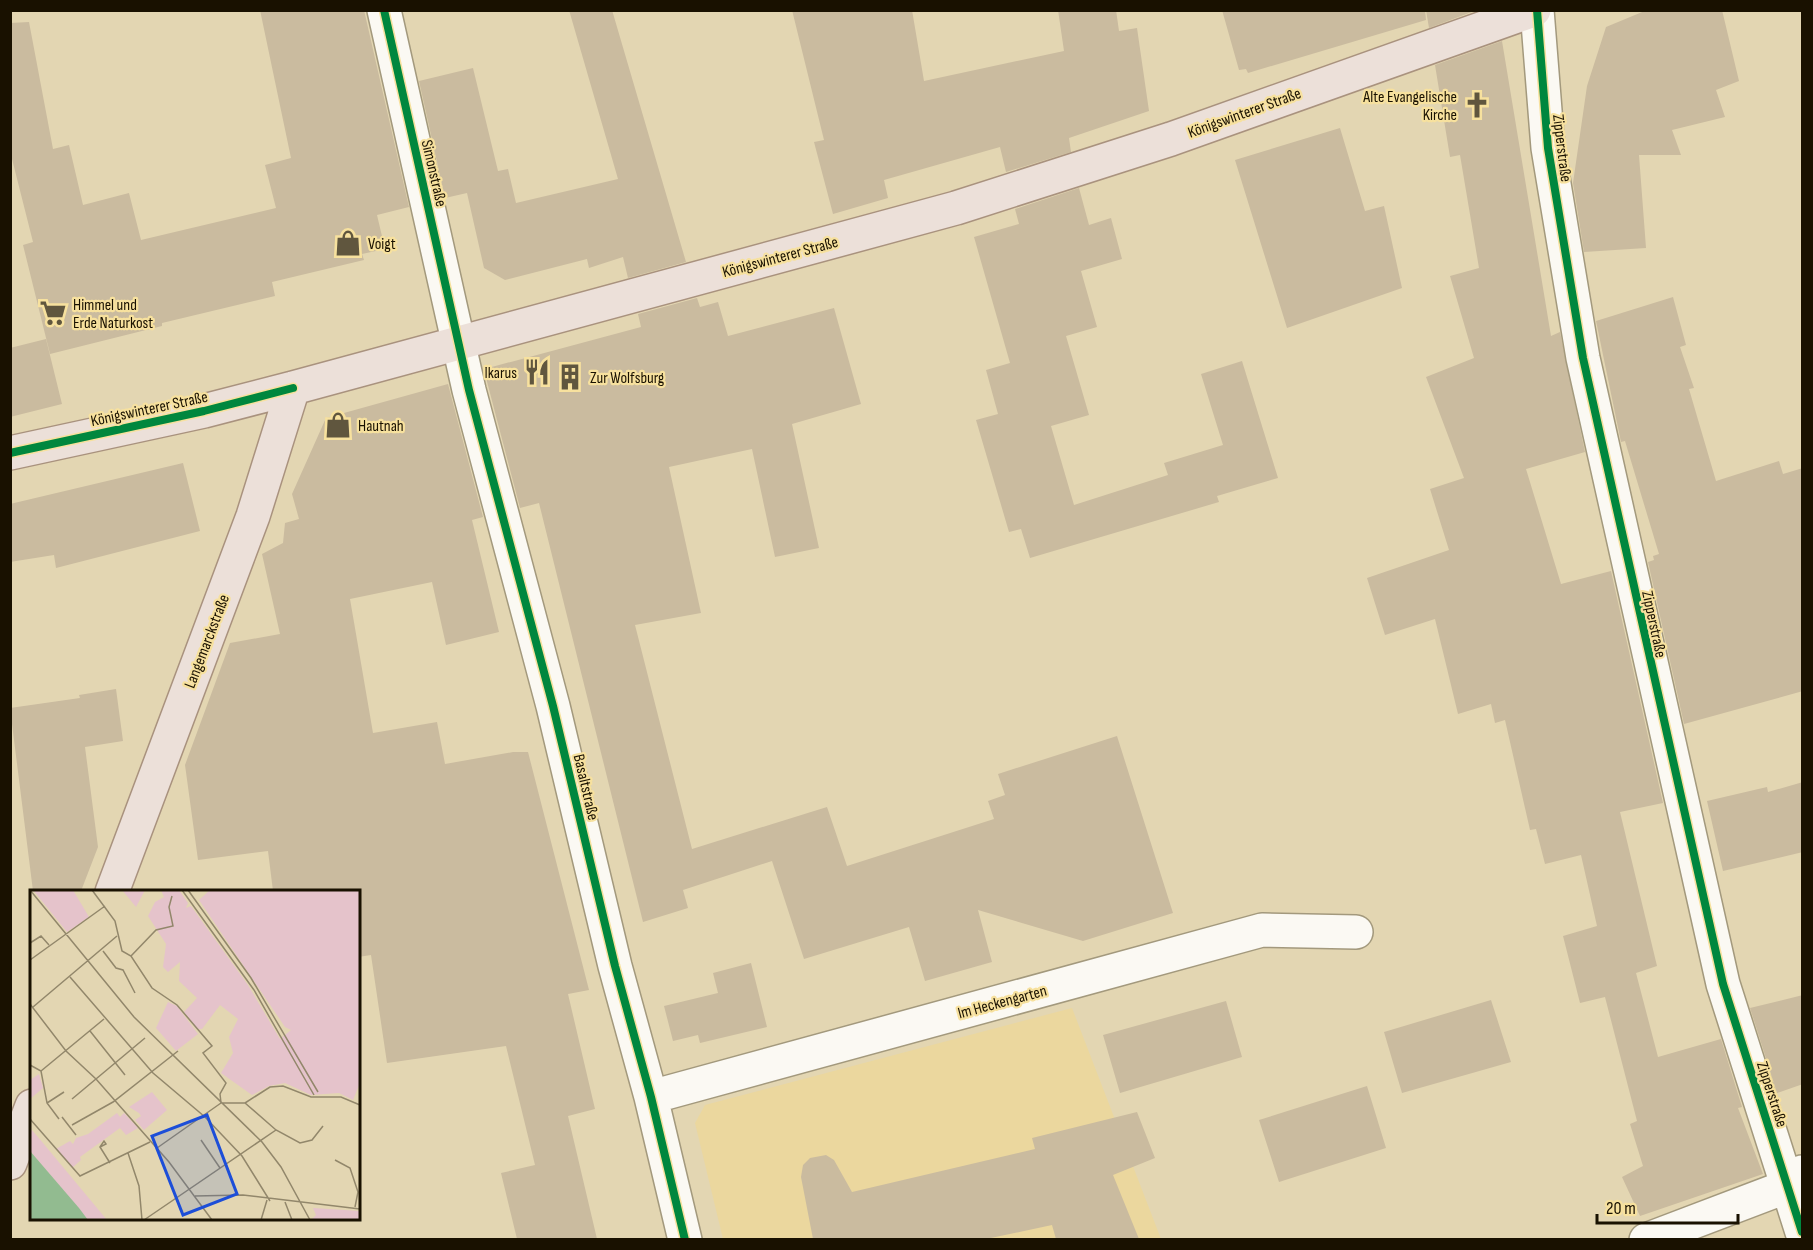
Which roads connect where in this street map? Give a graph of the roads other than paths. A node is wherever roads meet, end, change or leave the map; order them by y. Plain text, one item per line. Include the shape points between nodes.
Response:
1 (384, 10) edge
2 (1536, 10) edge
3 (458, 342) junction
4 (292, 388) junction
5 (10, 453) edge
6 (112, 890) edge
7 (1356, 932) dead end
8 (651, 1096) junction
9 (30, 1111) edge
10 (10, 1163) edge
11 (1796, 1179) edge
12 (1803, 1232) edge
13 (685, 1239) edge
14 (1646, 1239) edge

1 - 3 street, Simonstraße
2 - 3 main road, Königswinterer Straße via 1171,139 977,202
2 - 11 street, Zipperstraße via 1548,148 1585,370 1723,984
3 - 4 main road, Königswinterer Straße
3 - 8 street, Basaltstraße
4 - 5 main road, Königswinterer Straße
4 - 6 main road, Langemarckstraße via 253,516
7 - 8 street, Im Heckengarten via 1262,930
8 - 13 street, Basaltstraße
9 - 10 main road
11 - 12 street, Zipperstraße
11 - 14 street

